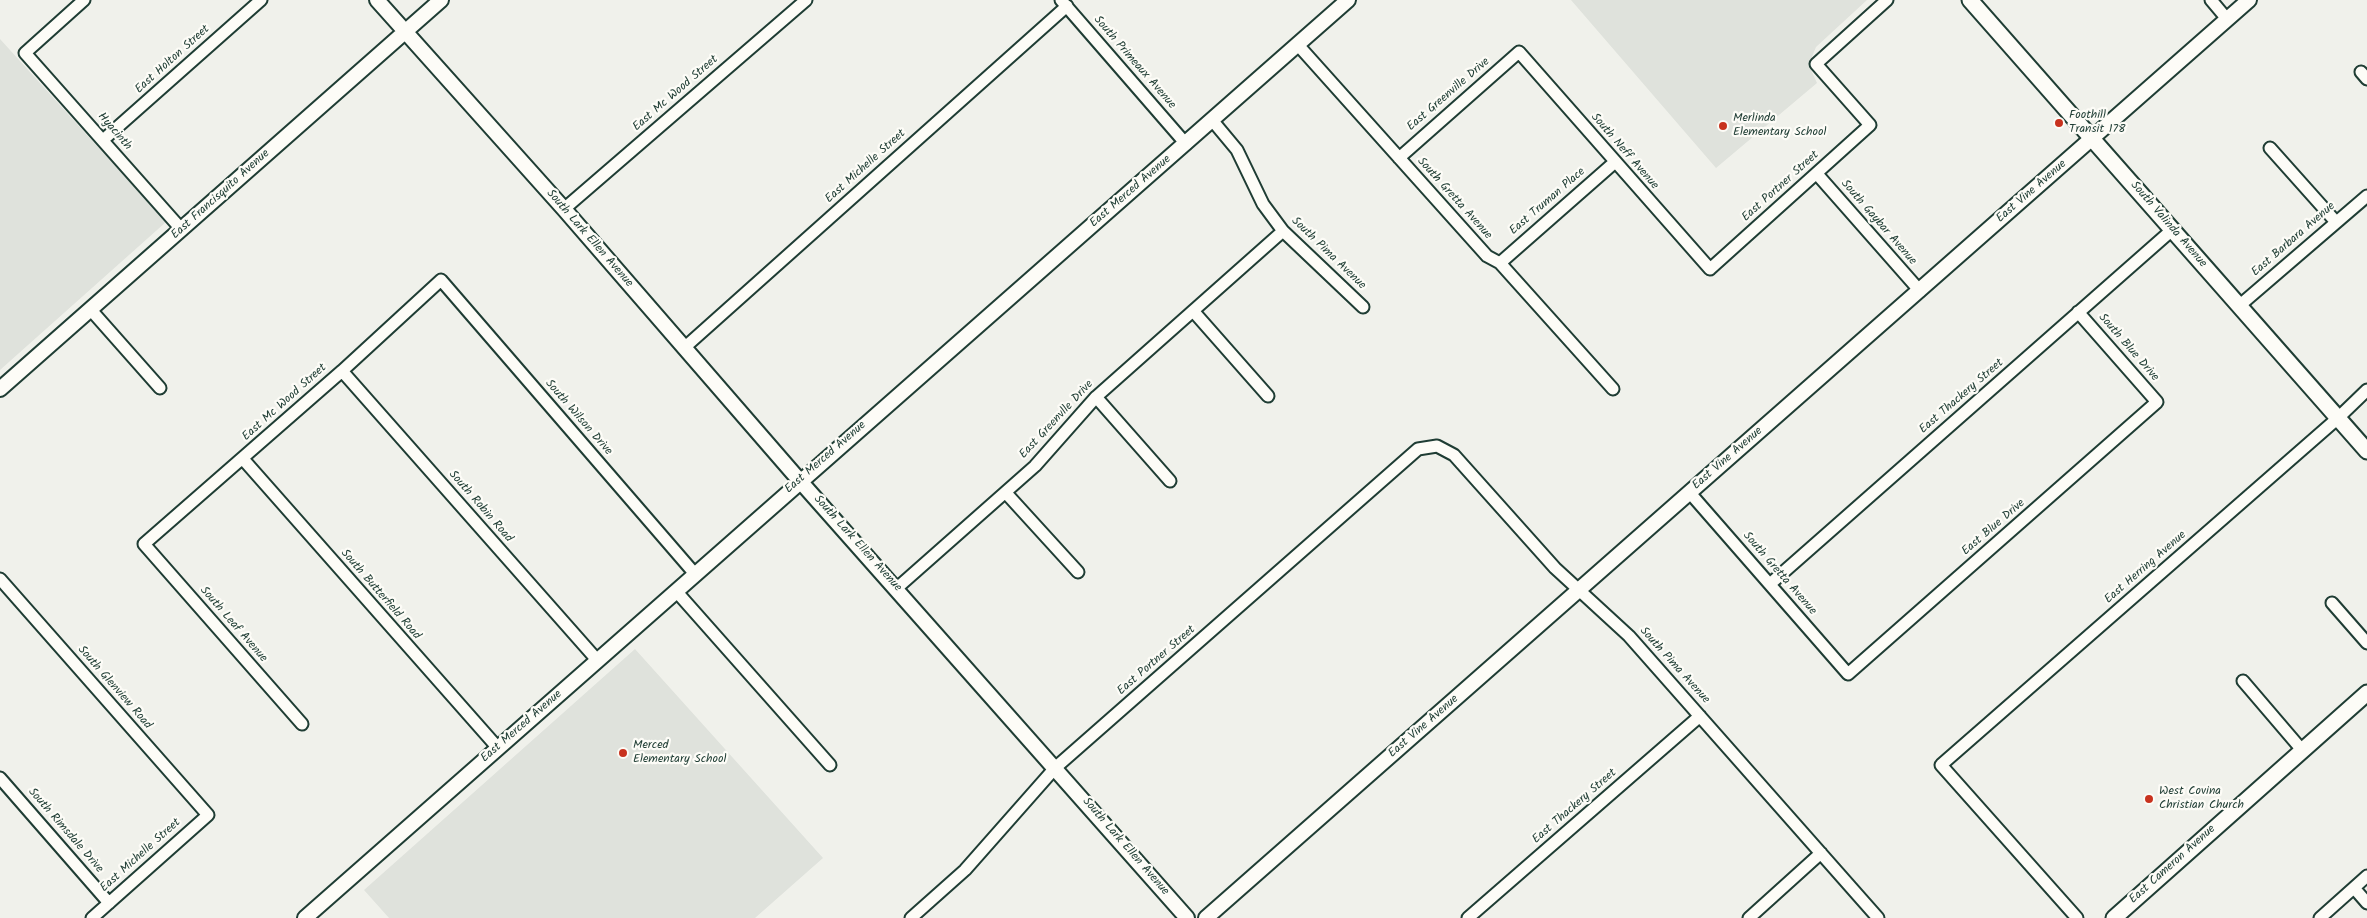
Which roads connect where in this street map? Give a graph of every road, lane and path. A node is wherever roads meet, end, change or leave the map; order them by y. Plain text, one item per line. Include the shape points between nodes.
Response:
1 (84, 0) edge
2 (261, 0) edge
3 (377, 0) edge
4 (441, 0) edge
5 (806, 0) edge
6 (1348, 0) edge
7 (1887, 0) edge
8 (1970, 0) edge
9 (2211, 0) edge
10 (2249, 0) edge
11 (1064, 3) edge
12 (2227, 19) junction
13 (404, 31) junction
14 (1298, 45) junction
15 (1519, 52) joint
16 (1212, 120) junction
17 (2093, 139) junction
18 (103, 140) junction
19 (1186, 144) junction
20 (2270, 148) dead end
21 (1398, 158) junction
22 (1615, 162) junction
23 (1817, 174) junction
24 (2367, 196) edge
25 (564, 209) junction
26 (2336, 222) junction
27 (182, 230) junction
28 (2172, 230) junction
29 (1283, 231) junction
30 (1500, 263) junction
31 (1710, 269) joint
32 (441, 280) joint
33 (1920, 291) junction
34 (2239, 306) junction
35 (1363, 307) dead end
36 (91, 310) junction
37 (1194, 312) junction
38 (2078, 312) junction
39 (684, 348) junction
40 (342, 371) junction
41 (160, 388) dead end
42 (0, 389) edge
43 (1613, 389) dead end
44 (2367, 390) edge
45 (1268, 396) dead end
46 (1096, 397) junction
47 (2157, 402) joint
48 (2338, 418) junction
49 (1437, 446) joint
50 (2367, 450) edge
51 (242, 459) junction
52 (800, 481) junction
53 (1170, 481) dead end
54 (1006, 493) junction
55 (1690, 493) junction
56 (144, 544) joint
57 (1078, 572) dead end
58 (695, 574) junction
59 (0, 579) edge
60 (1770, 584) junction
61 (897, 588) junction
62 (1580, 589) junction
63 (676, 591) junction
64 (2332, 603) dead end
65 (2367, 643) edge
66 (598, 661) junction
67 (1848, 674) joint
68 (2243, 681) dead end
69 (2367, 693) edge
70 (1700, 716) junction
71 (302, 724) dead end
72 (498, 748) junction
73 (2302, 750) junction
74 (830, 765) dead end
75 (1055, 768) junction
76 (0, 778) edge
77 (208, 815) joint
78 (1821, 854) junction
79 (2367, 876) edge
80 (2354, 888) junction
81 (109, 903) junction
82 (2367, 903) edge
83 (92, 918) edge
84 (305, 918) edge
85 (911, 918) edge
86 (1187, 918) edge
87 (1206, 918) edge
88 (1468, 918) edge
89 (1749, 918) edge
90 (1878, 918) edge
91 (2077, 918) edge
92 (2114, 918) edge
93 (2320, 918) edge

1 - 18 street, Hyacinth via 25,53
2 - 18 street, East Holton Street
3 - 13 street, South Lark Ellen Avenue
4 - 13 street, East Francisquito Avenue
5 - 25 street, East Mc Wood Street
6 - 14 street, East Merced Avenue
7 - 23 street, East Portner Street via 1816,64 1870,125
8 - 17 main road, South Valinda Avenue
9 - 12 street
10 - 12 street, East Vine Avenue
11 - 19 street, South Primeaux Avenue
11 - 39 street, East Michelle Street
12 - 17 street, East Vine Avenue
13 - 25 street, South Lark Ellen Avenue
13 - 27 street, East Francisquito Avenue
14 - 16 street, East Merced Avenue
14 - 21 street, South Gretta Avenue
15 - 21 street, East Greenville Drive
15 - 22 street, South Neff Avenue
16 - 19 street, East Merced Avenue
16 - 29 street, South Pima Avenue via 1237,150 1263,204
17 - 28 main road, South Valinda Avenue
17 - 33 street, East Vine Avenue
18 - 27 street, Hyacinth
19 - 52 street, East Merced Avenue
20 - 26 street
21 - 30 street, South Gretta Avenue via 1486,256
22 - 30 street, East Truman Place
22 - 31 street, South Neff Avenue
23 - 31 street, East Portner Street
23 - 33 street, South Gaybar Avenue
24 - 26 street, East Barbara Avenue
25 - 39 street, South Lark Ellen Avenue
26 - 34 street, East Barbara Avenue
27 - 36 street, East Francisquito Avenue
28 - 34 main road, South Valinda Avenue
28 - 38 street, East Thackery Street
29 - 35 street, South Pima Avenue
29 - 37 street, East Greenvlle Drive
30 - 43 street, South Gretta Avenue
32 - 40 street, East Mc Wood Street
32 - 58 street, South Wilson Drive
33 - 55 street, East Vine Avenue
34 - 48 main road, South Valinda Avenue
36 - 41 street
36 - 42 street, East Francisquito Avenue
37 - 45 street
37 - 46 street, East Greenvlle Drive
38 - 47 street, South Blue Drive
38 - 60 street, East Thackery Street
39 - 52 street, South Lark Ellen Avenue
40 - 51 street, East Mc Wood Street
40 - 66 street, South Robin Road
44 - 48 street, East Herring Avenue
46 - 53 street
46 - 54 street, East Greenvlle Drive via 1035,466
47 - 67 street, East Blue Drive
48 - 50 main road, South Valinda Avenue
48 - 91 street, East Herring Avenue via 1941,764
49 - 62 street, South Pima Avenue via 1454,455 1555,568
49 - 75 street, East Portner Street via 1418,449
51 - 56 street, East Mc Wood Street
51 - 72 street, South Butterfield Road
52 - 58 street, East Merced Avenue
52 - 61 street, South Lark Ellen Avenue
54 - 57 street
54 - 61 street, East Greenvlle Drive
55 - 60 street, South Gretta Avenue
55 - 62 street, East Vine Avenue
56 - 71 street, South Leaf Avenue
58 - 63 street, East Merced Avenue
59 - 77 street, South Glenview Road
60 - 67 street, South Gretta Avenue
61 - 75 street, South Lark Ellen Avenue
62 - 70 street, South Pima Avenue via 1629,636
62 - 87 street, East Vine Avenue
63 - 66 street, East Merced Avenue
63 - 74 street
64 - 65 street
66 - 72 street, East Merced Avenue
68 - 73 street
69 - 73 main road, East Cameron Avenue
70 - 78 street, South Pima Avenue
70 - 88 street, East Thackery Street
72 - 84 street, East Merced Avenue
73 - 92 main road, East Cameron Avenue
75 - 85 street, East Portner Street via 964,870
75 - 86 street, South Lark Ellen Avenue
76 - 81 street, South Rimsdale Drive
77 - 81 street, East Michelle Street
78 - 89 street
78 - 90 street, South Pima Avenue
79 - 80 street
80 - 82 street
80 - 93 street
81 - 83 street, East Michelle Street

